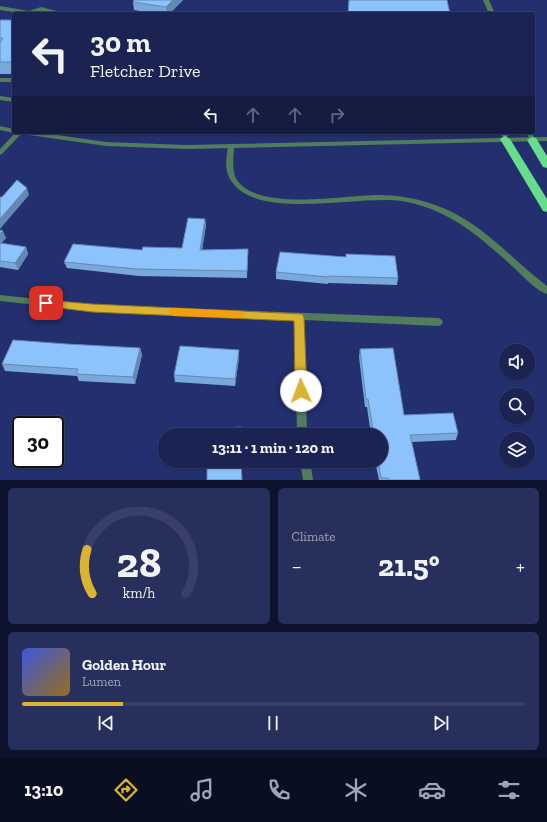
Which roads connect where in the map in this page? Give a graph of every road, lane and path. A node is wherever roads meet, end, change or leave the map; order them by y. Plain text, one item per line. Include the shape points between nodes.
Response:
1 (486, 0) edge
2 (0, 8) edge
3 (23, 12) edge
4 (33, 12) edge
5 (53, 12) edge
6 (491, 12) edge
7 (0, 80) edge
8 (12, 80) edge
9 (0, 98) edge
10 (12, 100) edge
11 (0, 128) edge
12 (12, 131) edge
13 (19, 134) edge
14 (43, 134) edge
15 (54, 135) edge
16 (505, 136) edge
17 (531, 136) edge
18 (547, 140) edge
19 (231, 147) junction
20 (0, 153) edge
21 (547, 165) edge
22 (547, 208) edge
23 (547, 291) edge
24 (0, 298) edge
25 (299, 317) junction
26 (439, 322) dead end
27 (302, 428) edge
28 (306, 468) edge
29 (308, 480) edge

1 - 6 street
2 - 3 street
4 - 5 street
7 - 8 street
9 - 10 street
11 - 12 street
13 - 20 street
14 - 15 street
15 - 19 street via 106,144
16 - 17 street
16 - 19 street
16 - 22 highway
17 - 18 street
17 - 21 highway
19 - 23 street via 231,175 238,186 253,196 289,202 389,197 426,204 455,216 471,227
24 - 25 street via 92,308
25 - 26 street
25 - 27 street
28 - 29 street

